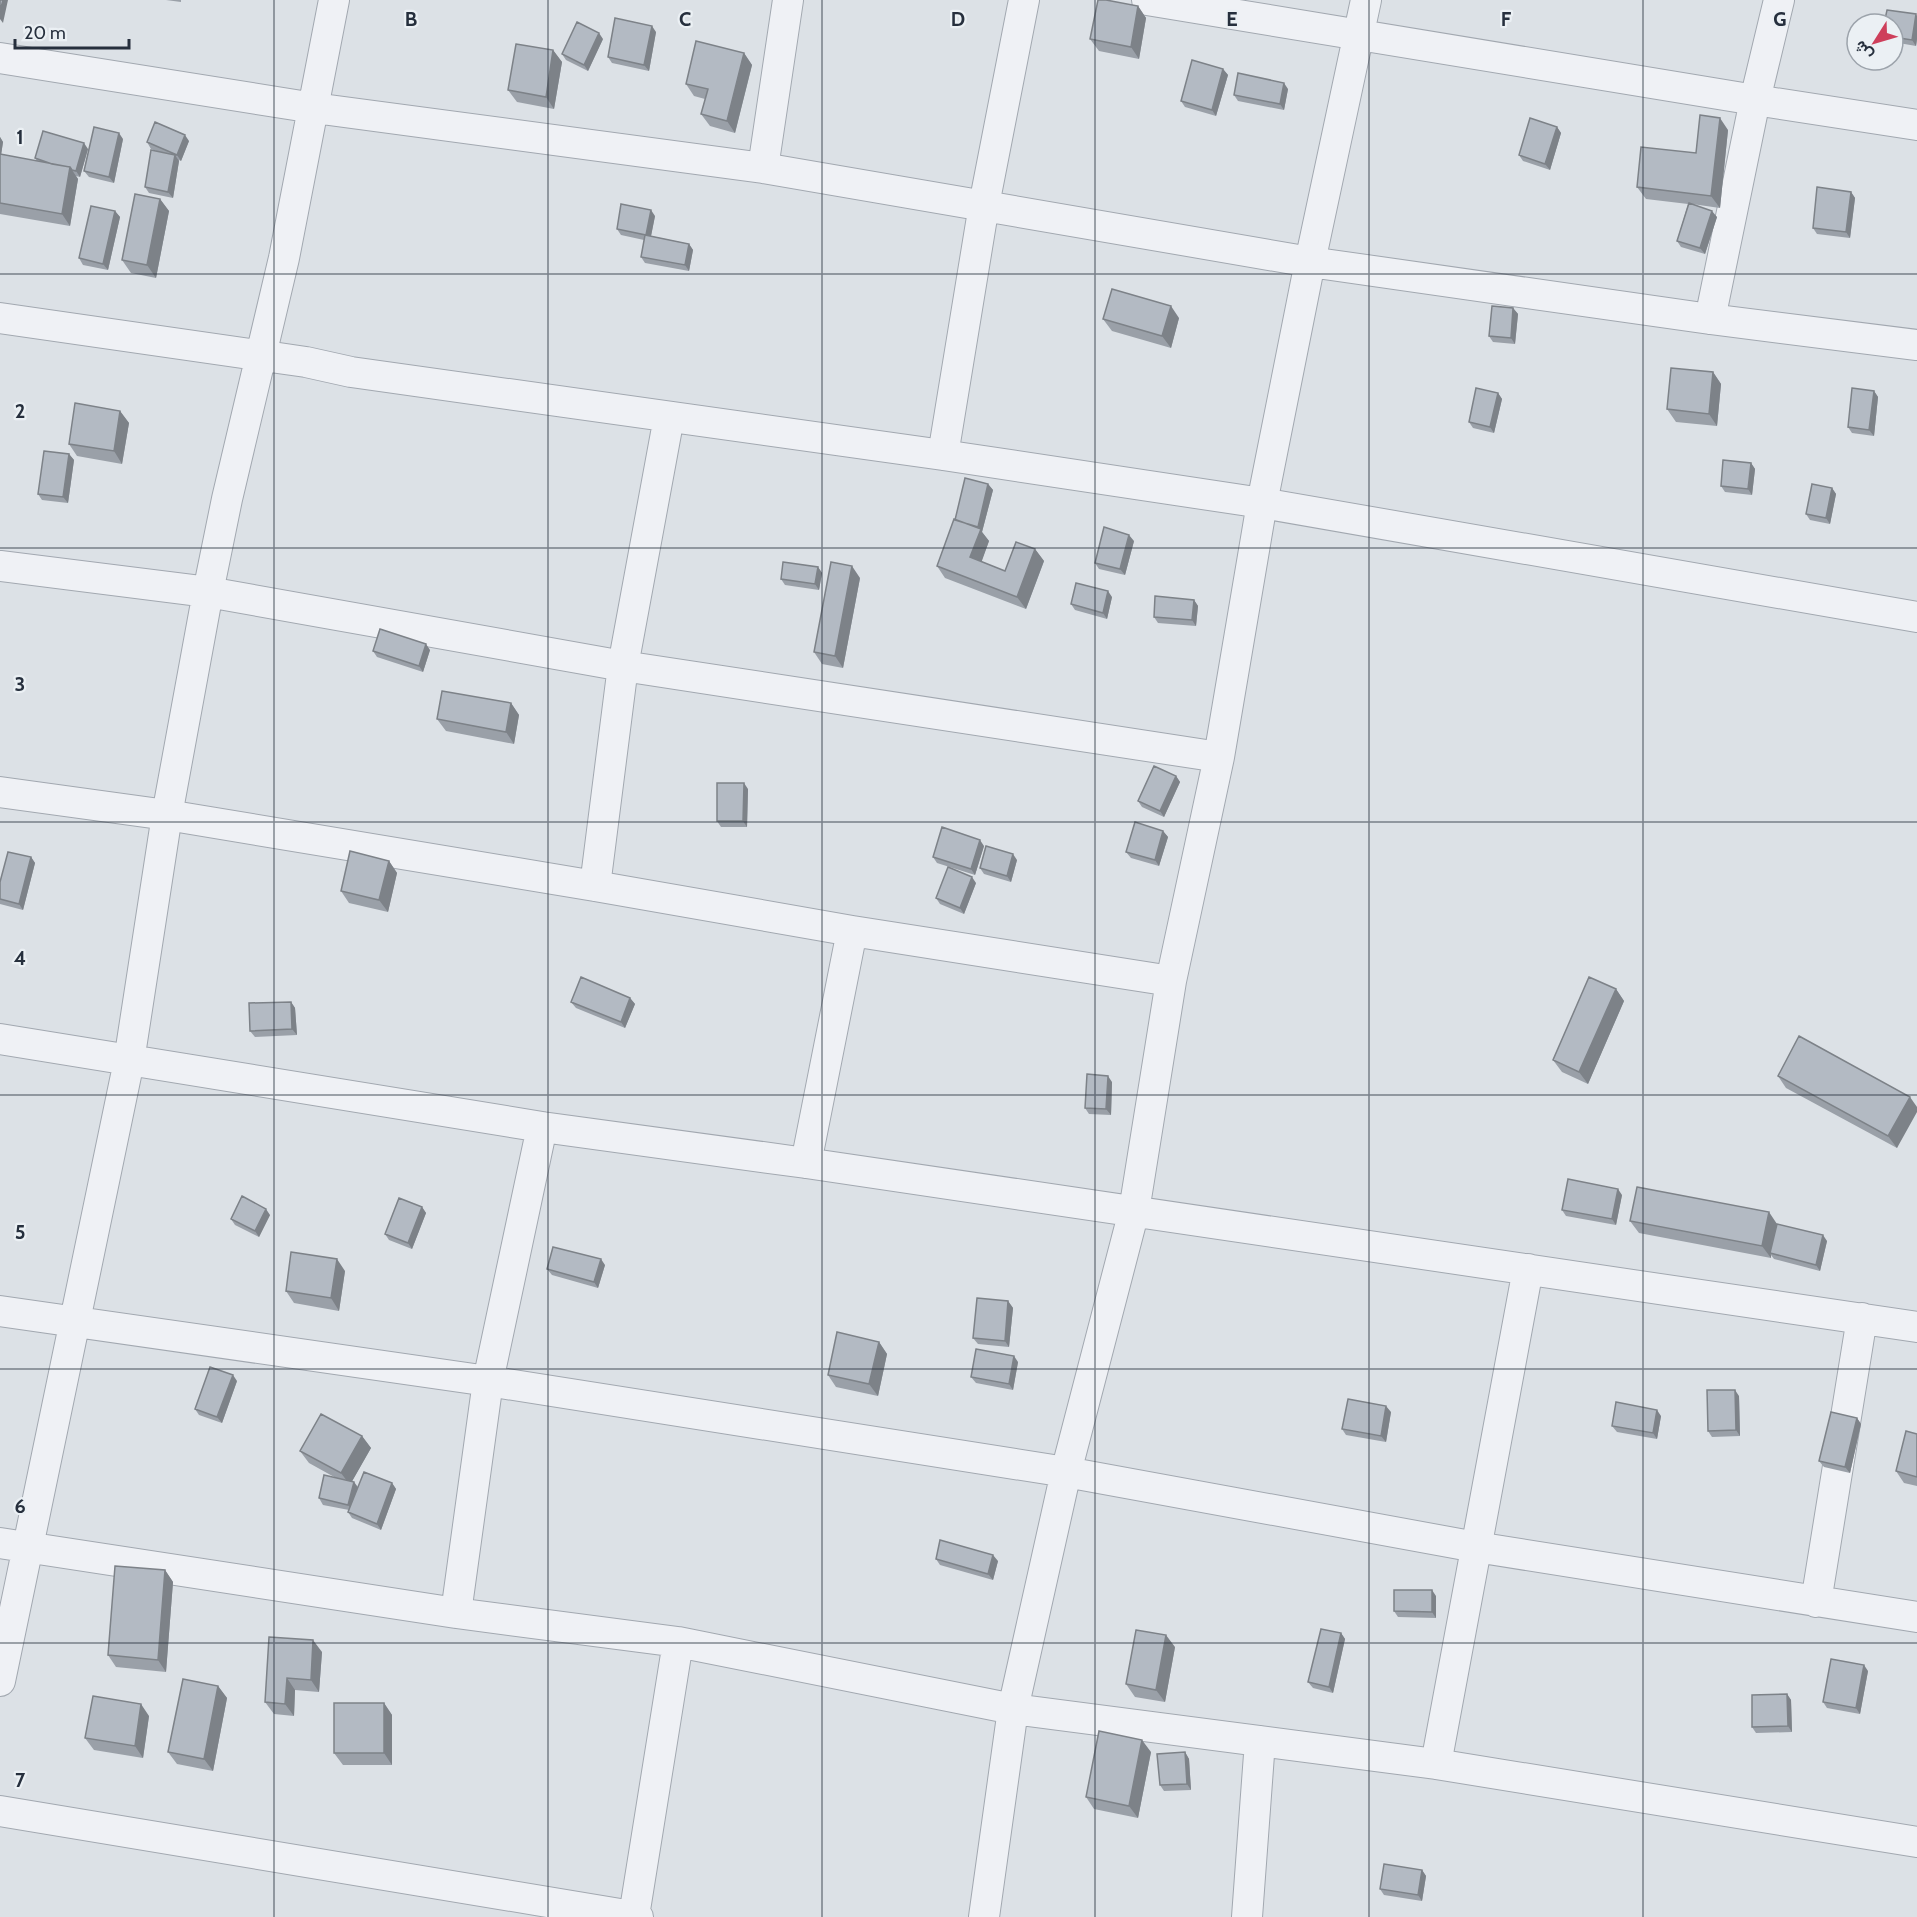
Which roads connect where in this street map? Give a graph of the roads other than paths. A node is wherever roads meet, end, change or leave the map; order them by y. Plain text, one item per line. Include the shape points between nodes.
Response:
1 (334, 0) edge
2 (788, 0) edge
3 (1024, 0) edge
4 (1147, 0) edge
5 (1366, 0) edge
6 (1779, 0) edge
7 (1358, 35) junction
8 (0, 58) edge
9 (1755, 100) junction
10 (314, 108) junction
11 (1917, 125) edge
12 (763, 168) junction
13 (984, 205) junction
14 (1310, 262) junction
15 (0, 318) edge
16 (1710, 319) junction
17 (1917, 345) edge
18 (262, 356) junction
19 (669, 417) junction
20 (943, 455) junction
21 (1262, 503) junction
22 (0, 566) edge
23 (208, 592) junction
24 (1917, 617) edge
25 (623, 666) junction
26 (1219, 757) junction
27 (0, 792) edge
28 (167, 815) junction
29 (595, 886) junction
30 (852, 931) junction
31 (1171, 981) junction
32 (0, 1039) edge
33 (129, 1061) junction
34 (542, 1127) junction
35 (806, 1163) junction
36 (1134, 1211) junction
37 (1528, 1269) junction
38 (0, 1311) edge
39 (1862, 1318) junction
40 (74, 1321) junction
41 (1917, 1326) edge
42 (488, 1381) junction
43 (1066, 1472) junction
44 (14, 1545) edge
45 (1476, 1547) junction
46 (1816, 1602) junction
47 (456, 1613) junction
48 (1917, 1617) edge
49 (678, 1642) junction
50 (0, 1681) edge
51 (1013, 1708) junction
52 (1260, 1741) junction
53 (1436, 1764) junction
54 (0, 1811) edge
55 (1917, 1842) edge
56 (634, 1916) edge
57 (638, 1917) edge
58 (984, 1917) edge
59 (1247, 1917) edge

1 - 10 street
2 - 12 street
3 - 13 street
4 - 7 street
5 - 7 street
6 - 9 street
7 - 9 street
7 - 14 street
8 - 10 street
9 - 11 street
9 - 16 street
10 - 12 street
10 - 18 street
12 - 13 street
13 - 14 street
13 - 20 street
14 - 16 street
14 - 21 street
15 - 18 street
16 - 17 street
18 - 19 street
18 - 23 street
19 - 20 street
19 - 25 street
20 - 21 street
21 - 24 street
21 - 26 street
22 - 23 street
23 - 25 street
23 - 28 street
25 - 26 street
25 - 29 street
26 - 31 street
27 - 28 street
28 - 29 street
28 - 33 street
29 - 30 street
30 - 31 street
30 - 35 street
31 - 36 street
32 - 33 street
33 - 34 street
33 - 40 street
34 - 35 street
34 - 42 street
35 - 36 street
36 - 37 street
36 - 43 street
37 - 39 street
37 - 45 street
38 - 40 street
39 - 41 street
39 - 46 street
40 - 42 street
40 - 44 street
42 - 43 street
42 - 47 street
43 - 45 street
43 - 51 street
44 - 47 street
44 - 50 street
45 - 46 street
45 - 53 street
46 - 48 street
47 - 49 street
49 - 51 street
49 - 56 street
51 - 52 street
51 - 58 street
52 - 53 street
52 - 59 street
53 - 55 street
54 - 56 street
56 - 57 street

